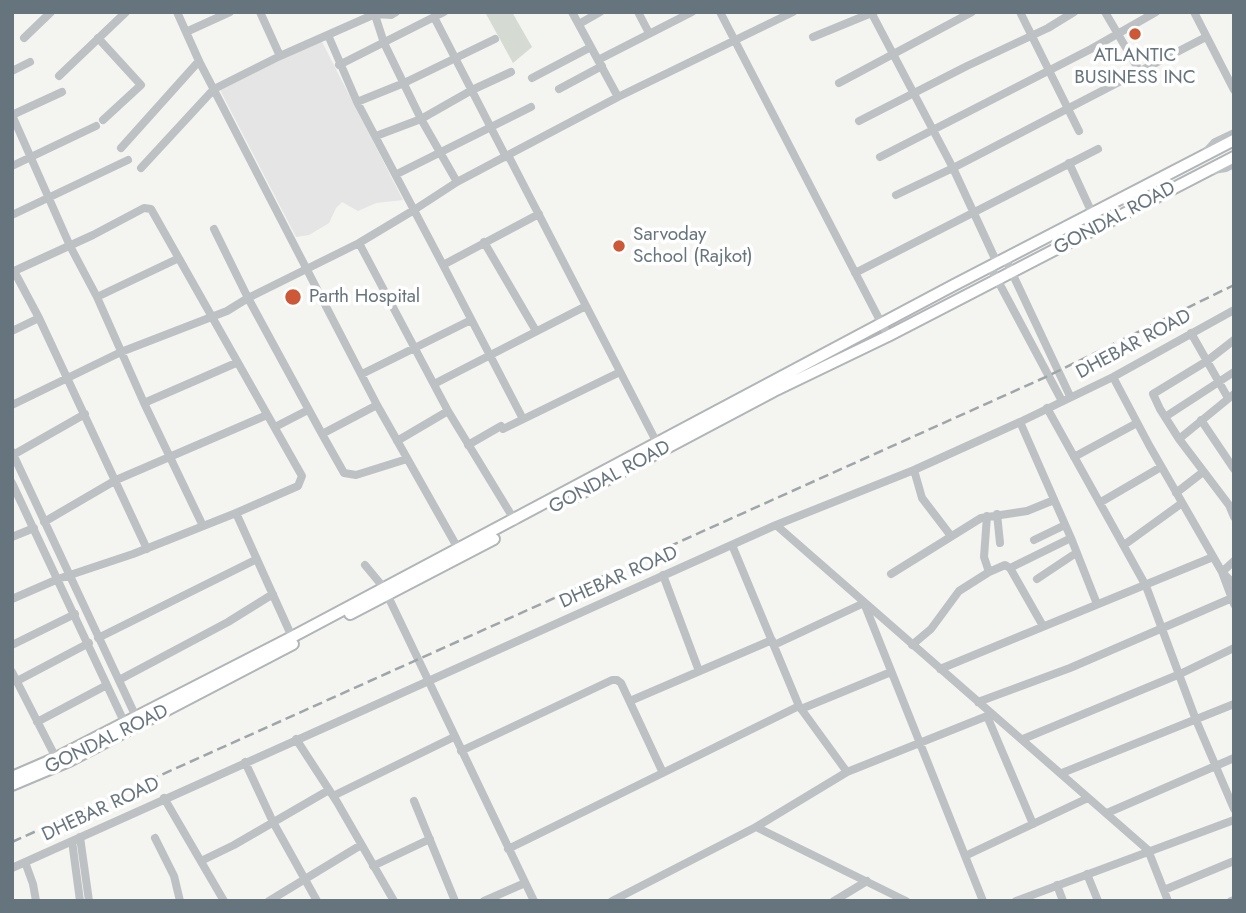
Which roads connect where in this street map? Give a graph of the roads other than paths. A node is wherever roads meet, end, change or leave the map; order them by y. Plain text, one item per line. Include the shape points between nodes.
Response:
1 (51, 12) edge
2 (126, 12) edge
3 (177, 12) edge
4 (230, 12) edge
5 (260, 12) edge
6 (444, 12) edge
7 (572, 12) edge
8 (600, 12) edge
9 (638, 12) edge
10 (692, 12) edge
11 (720, 12) edge
12 (793, 12) edge
13 (972, 12) edge
14 (1020, 12) edge
15 (1074, 12) edge
16 (1105, 12) edge
17 (1156, 12) edge
18 (1194, 12) edge
19 (375, 13) edge
20 (392, 13) edge
21 (872, 13) edge
22 (435, 17) junction
23 (579, 24) junction
24 (186, 32) junction
25 (649, 33) junction
26 (1117, 34) junction
27 (327, 35) junction
28 (1032, 36) junction
29 (813, 37) dead end
30 (1206, 37) junction
31 (24, 38) dead end
32 (98, 38) junction
33 (495, 39) dead end
34 (735, 41) junction
35 (384, 43) junction
36 (591, 47) junction
37 (894, 54) junction
38 (281, 56) junction
39 (454, 58) junction
40 (199, 61) junction
41 (30, 62) dead end
42 (600, 63) junction
43 (339, 65) junction
44 (1049, 69) junction
45 (1139, 70) junction
46 (12, 71) edge
47 (511, 72) dead end
48 (59, 76) dead end
49 (532, 78) dead end
50 (839, 82) dead end
51 (404, 83) junction
52 (214, 89) junction
53 (559, 89) dead end
54 (472, 90) junction
55 (1234, 90) edge
56 (62, 92) dead end
57 (913, 92) junction
58 (618, 97) junction
59 (357, 102) junction
60 (531, 107) dead end
61 (1069, 108) junction
62 (12, 115) edge
63 (421, 119) junction
64 (859, 121) dead end
65 (491, 126) junction
66 (933, 130) junction
67 (1079, 131) dead end
68 (1234, 133) edge
69 (376, 136) junction
70 (1234, 140) edge
71 (121, 148) dead end
72 (1098, 149) dead end
73 (440, 152) junction
74 (507, 156) junction
75 (880, 157) dead end
76 (1202, 157) junction
77 (31, 158) junction
78 (128, 160) dead end
79 (1231, 161) edge
80 (1069, 163) junction
81 (12, 166) edge
82 (141, 168) dead end
83 (953, 168) junction
84 (397, 174) junction
85 (457, 182) junction
86 (896, 195) dead end
87 (49, 198) junction
88 (414, 211) junction
89 (974, 212) junction
90 (1093, 213) junction
91 (539, 214) junction
92 (12, 215) edge
93 (214, 229) dead end
94 (359, 243) junction
95 (484, 243) junction
96 (70, 246) junction
97 (177, 259) junction
98 (998, 263) junction
99 (443, 264) junction
100 (307, 268) junction
101 (1013, 271) junction
102 (13, 272) edge
103 (855, 273) junction
104 (998, 279) junction
105 (97, 298) junction
106 (248, 298) junction
107 (586, 306) junction
108 (1234, 310) edge
109 (210, 317) junction
110 (39, 318) junction
111 (471, 320) junction
112 (882, 325) junction
113 (12, 331) edge
114 (536, 331) junction
115 (1191, 333) junction
116 (888, 336) junction
117 (1234, 340) edge
118 (414, 348) junction
119 (121, 352) junction
120 (489, 355) junction
121 (1207, 361) junction
122 (236, 363) junction
123 (620, 372) junction
124 (1234, 372) edge
125 (362, 374) junction
126 (1113, 377) junction
127 (67, 379) junction
128 (1219, 382) junction
129 (434, 384) junction
130 (1231, 396) edge
131 (1066, 399) junction
132 (144, 403) junction
133 (12, 405) edge
134 (377, 405) junction
135 (1047, 408) junction
136 (307, 410) junction
137 (447, 411) junction
138 (85, 414) junction
139 (267, 415) junction
140 (1165, 417) junction
141 (523, 419) junction
142 (1202, 420) junction
143 (1020, 422) junction
144 (1137, 423) junction
145 (275, 428) junction
146 (322, 434) junction
147 (1179, 439) junction
148 (397, 441) junction
149 (657, 443) junction
150 (468, 444) junction
151 (13, 454) edge
152 (170, 457) junction
153 (1074, 457) junction
154 (407, 459) junction
155 (1161, 467) junction
156 (1234, 469) edge
157 (914, 470) junction
158 (1203, 472) junction
159 (116, 480) junction
160 (12, 483) edge
161 (1176, 493) junction
162 (1054, 500) junction
163 (1101, 502) junction
164 (1182, 503) junction
165 (1231, 504) edge
166 (236, 513) junction
167 (997, 514) junction
168 (987, 516) junction
169 (1234, 517) edge
170 (515, 521) junction
171 (44, 522) junction
172 (776, 525) junction
173 (1065, 525) junction
174 (203, 526) junction
175 (34, 528) junction
176 (951, 536) junction
177 (12, 537) edge
178 (1071, 538) junction
179 (1034, 540) dead end
180 (1000, 544) dead end
181 (732, 545) junction
182 (1124, 545) junction
183 (147, 549) junction
184 (1076, 552) junction
185 (460, 553) junction
186 (1213, 557) junction
187 (257, 559) junction
188 (1234, 561) edge
189 (365, 565) dead end
190 (1010, 568) junction
191 (989, 572) junction
192 (1222, 572) junction
193 (69, 575) junction
194 (663, 575) junction
195 (891, 575) dead end
196 (58, 579) junction
197 (1037, 579) dead end
198 (1234, 584) edge
199 (1146, 586) junction
200 (386, 592) junction
201 (272, 594) junction
202 (12, 598) edge
203 (1233, 601) edge
204 (864, 603) junction
205 (1097, 604) junction
206 (75, 614) junction
207 (1042, 626) junction
208 (1162, 628) junction
209 (292, 637) junction
210 (98, 638) junction
211 (89, 643) junction
212 (773, 643) junction
213 (12, 645) edge
214 (912, 645) junction
215 (1234, 648) edge
216 (940, 669) junction
217 (699, 671) junction
218 (12, 672) edge
219 (891, 672) junction
220 (1180, 674) junction
221 (119, 680) junction
222 (426, 680) junction
223 (17, 681) junction
224 (107, 685) junction
225 (630, 701) junction
226 (978, 702) junction
227 (1234, 704) edge
228 (800, 707) junction
229 (990, 715) junction
230 (137, 720) junction
231 (1196, 720) junction
232 (37, 722) junction
233 (126, 726) junction
234 (454, 737) junction
235 (296, 739) junction
236 (1023, 739) junction
237 (919, 744) junction
238 (461, 751) junction
239 (56, 758) junction
240 (1234, 758) edge
241 (245, 762) junction
242 (1215, 765) junction
243 (847, 772) junction
244 (663, 773) junction
245 (1062, 773) junction
246 (12, 777) edge
247 (12, 785) edge
248 (331, 793) junction
249 (164, 798) junction
250 (1088, 798) junction
251 (414, 802) dead end
252 (1234, 809) edge
253 (1107, 813) junction
254 (1234, 820) edge
255 (272, 822) junction
256 (1033, 824) junction
257 (756, 827) junction
258 (155, 838) dead end
259 (76, 839) junction
260 (430, 839) junction
261 (361, 845) junction
262 (508, 849) junction
263 (1148, 850) junction
264 (965, 856) junction
265 (201, 861) junction
266 (1234, 861) edge
267 (25, 862) junction
268 (373, 866) junction
269 (12, 868) edge
270 (1087, 874) junction
271 (304, 878) junction
272 (867, 881) junction
273 (525, 883) junction
274 (1057, 886) junction
275 (1164, 890) junction
276 (627, 897) edge
277 (36, 901) edge
278 (80, 901) edge
279 (89, 901) edge
280 (180, 901) edge
281 (224, 901) edge
282 (269, 901) edge
283 (317, 901) edge
284 (394, 901) edge
285 (455, 901) edge
286 (484, 901) edge
287 (534, 901) edge
288 (612, 901) edge
289 (834, 901) edge
290 (906, 901) edge
291 (983, 901) edge
292 (1016, 901) edge
293 (1063, 901) edge
294 (1098, 901) edge
295 (1168, 901) edge

1 - 31 street
2 - 32 street
3 - 24 street
4 - 24 street
5 - 38 street
6 - 22 street
7 - 23 street
8 - 23 street
9 - 25 street
10 - 25 street
11 - 34 street
12 - 34 street
13 - 37 street
14 - 28 street
15 - 28 street
16 - 26 street
17 - 26 street
18 - 30 street
19 - 20 street
19 - 27 street
19 - 35 street
21 - 29 street
21 - 37 street
22 - 35 street
22 - 39 street
23 - 36 street
24 - 40 street
25 - 42 street
26 - 44 street
26 - 45 street
27 - 38 street
27 - 43 street
28 - 44 street
28 - 57 street
30 - 45 street
30 - 55 street
32 - 48 street
32 - 77 street via 141,85 100,123
33 - 39 street
34 - 58 street
34 - 103 street
35 - 43 street
35 - 51 street
36 - 42 street
36 - 49 street
37 - 50 street
37 - 57 street
38 - 52 street
39 - 51 street
39 - 54 street
40 - 52 street
40 - 71 street
41 - 46 street
42 - 53 street
42 - 58 street
43 - 59 street
44 - 61 street
44 - 66 street
45 - 61 street
47 - 54 street
51 - 59 street
51 - 63 street
52 - 82 street
52 - 100 street
54 - 63 street
54 - 65 street
56 - 62 street
57 - 64 street
57 - 66 street
58 - 74 street
59 - 69 street
60 - 65 street
61 - 67 street
61 - 83 street
62 - 77 street
63 - 69 street
63 - 73 street
65 - 73 street
65 - 74 street
66 - 75 street
66 - 83 street
68 - 76 street via 1215,142
69 - 84 street
70 - 76 main road, GONDAL ROAD
72 - 80 street
73 - 84 street
73 - 85 street
74 - 85 street
74 - 91 street
76 - 90 main road, GONDAL ROAD
77 - 81 street
77 - 87 street
78 - 87 street
79 - 101 main road, GONDAL ROAD
80 - 89 street
80 - 90 street
83 - 86 street
83 - 89 street
84 - 88 street
85 - 88 street
87 - 92 street
87 - 96 street
88 - 94 street
88 - 99 street
89 - 98 street
89 - 103 street
90 - 98 main road, GONDAL ROAD
91 - 95 street
91 - 107 street
93 - 106 street
94 - 100 street
94 - 118 street
95 - 99 street
95 - 114 street
96 - 97 street via 146,208 154,211
96 - 102 street
96 - 105 street
97 - 105 street
97 - 109 street
98 - 101 street
98 - 104 street
98 - 112 main road, GONDAL ROAD
99 - 111 street
100 - 106 street
100 - 125 street
101 - 104 main road, GONDAL ROAD
101 - 131 street
102 - 110 street
103 - 112 street
104 - 116 main road, GONDAL ROAD
104 - 131 street
105 - 119 street
106 - 109 street
106 - 136 street
107 - 114 street
107 - 123 street
108 - 115 street, DHEBAR ROAD
109 - 119 street
109 - 122 street
110 - 113 street
110 - 127 street
111 - 118 street
111 - 120 street
112 - 116 street
112 - 149 main road, GONDAL ROAD
114 - 120 street
115 - 121 street
115 - 126 street, DHEBAR ROAD
116 - 185 main road, GONDAL ROAD
117 - 121 street
118 - 125 street
118 - 129 street
119 - 127 street
119 - 132 street
120 - 129 street
120 - 141 street
121 - 128 street
121 - 140 street via 1153,394
122 - 132 street
122 - 139 street
123 - 141 street
123 - 149 street
124 - 128 street
125 - 134 street
126 - 131 street, DHEBAR ROAD
126 - 144 street
127 - 133 street
127 - 138 street
128 - 130 street
128 - 140 street
129 - 137 street
130 - 142 street
131 - 135 street, DHEBAR ROAD
132 - 152 street
134 - 146 street
134 - 148 street
135 - 143 street, DHEBAR ROAD
135 - 153 street
136 - 145 street
136 - 146 street
137 - 148 street
137 - 150 street
138 - 151 street
138 - 159 street
139 - 145 street
139 - 152 street
140 - 147 street
141 - 150 street
142 - 147 street
142 - 156 street
143 - 157 street, DHEBAR ROAD
143 - 162 street
144 - 153 street
144 - 155 street
145 - 166 street via 301,481
146 - 154 street via 344,473 356,475
147 - 158 street
148 - 154 street
149 - 170 main road, GONDAL ROAD
150 - 170 street
151 - 171 street
152 - 159 street
152 - 174 street
153 - 163 street
154 - 185 street
155 - 161 street
155 - 163 street
157 - 172 street, DHEBAR ROAD
157 - 176 street via 922,498
158 - 161 street
158 - 165 street
159 - 171 street
159 - 183 street
160 - 175 street
161 - 164 street
162 - 167 street via 1027,511
162 - 173 street
163 - 182 street
164 - 182 street
164 - 186 street
165 - 169 street
166 - 174 street
166 - 187 street
167 - 168 street
167 - 180 street
168 - 176 street
168 - 191 street via 984,557
170 - 185 main road, GONDAL ROAD
171 - 193 street
172 - 181 street, DHEBAR ROAD
172 - 204 street
173 - 178 street
173 - 179 street
174 - 183 street
175 - 177 street
175 - 196 street
176 - 195 street
178 - 184 street
178 - 190 street
181 - 194 street, DHEBAR ROAD
181 - 212 street
182 - 199 street
183 - 193 street
184 - 197 street
184 - 205 street
185 - 200 main road, GONDAL ROAD
186 - 192 street
186 - 199 street
187 - 201 street
187 - 210 street
188 - 192 street
189 - 200 street
190 - 191 street via 1005,565
190 - 207 street
191 - 214 street via 959,591 931,629
192 - 198 street
192 - 203 street
193 - 196 street
193 - 210 street
194 - 217 street
194 - 222 street, DHEBAR ROAD
196 - 202 street
196 - 206 street
199 - 205 street
199 - 208 street
200 - 209 main road, GONDAL ROAD
200 - 222 street
200 - 230 main road, GONDAL ROAD
201 - 209 street
201 - 221 street
203 - 208 street
204 - 212 street
204 - 214 street
204 - 219 street
205 - 207 street
206 - 211 street
206 - 213 street
207 - 216 street
208 - 220 street
208 - 226 street
209 - 230 main road, GONDAL ROAD
210 - 221 street
211 - 223 street
211 - 224 street
212 - 217 street
212 - 228 street
214 - 216 street
215 - 220 street
216 - 226 street
217 - 225 street
218 - 223 street
219 - 228 street
219 - 237 street
220 - 231 street
220 - 236 street
221 - 230 street
222 - 234 street
222 - 235 street, DHEBAR ROAD
223 - 232 street
224 - 232 street
224 - 233 street
225 - 238 street via 621,683 612,680
225 - 244 street
226 - 229 street
227 - 231 street
228 - 243 street
228 - 244 street
229 - 236 street
229 - 237 street
229 - 256 street
230 - 233 main road, GONDAL ROAD
231 - 242 street
231 - 245 street
232 - 239 street
233 - 239 main road, GONDAL ROAD
233 - 247 main road, GONDAL ROAD via 69,761
234 - 238 street
234 - 248 street
235 - 241 street, DHEBAR ROAD
235 - 248 street
236 - 245 street
237 - 243 street
237 - 264 street
238 - 262 street
239 - 246 main road, GONDAL ROAD
240 - 242 street
241 - 249 street, DHEBAR ROAD
241 - 255 street
242 - 252 street
242 - 253 street
243 - 257 street
244 - 262 street
245 - 250 street
248 - 255 street
248 - 261 street
249 - 259 street, DHEBAR ROAD
249 - 265 street
250 - 253 street
250 - 256 street
251 - 260 street
253 - 263 street
254 - 263 street
255 - 265 street
255 - 271 street
256 - 264 street
257 - 272 street
257 - 276 street
258 - 280 street via 174,876
259 - 267 street, DHEBAR ROAD
259 - 278 street
259 - 279 street
260 - 268 street
260 - 285 street
261 - 268 street
261 - 271 street
262 - 273 street
263 - 270 street
263 - 275 street
264 - 291 street
265 - 281 street
266 - 275 street
267 - 269 street, DHEBAR ROAD
267 - 277 street
268 - 284 street
270 - 274 street
270 - 294 street
271 - 282 street
271 - 283 street
272 - 289 street
272 - 290 street
273 - 286 street
273 - 287 street
274 - 292 street
274 - 293 street
275 - 295 street
276 - 288 street

